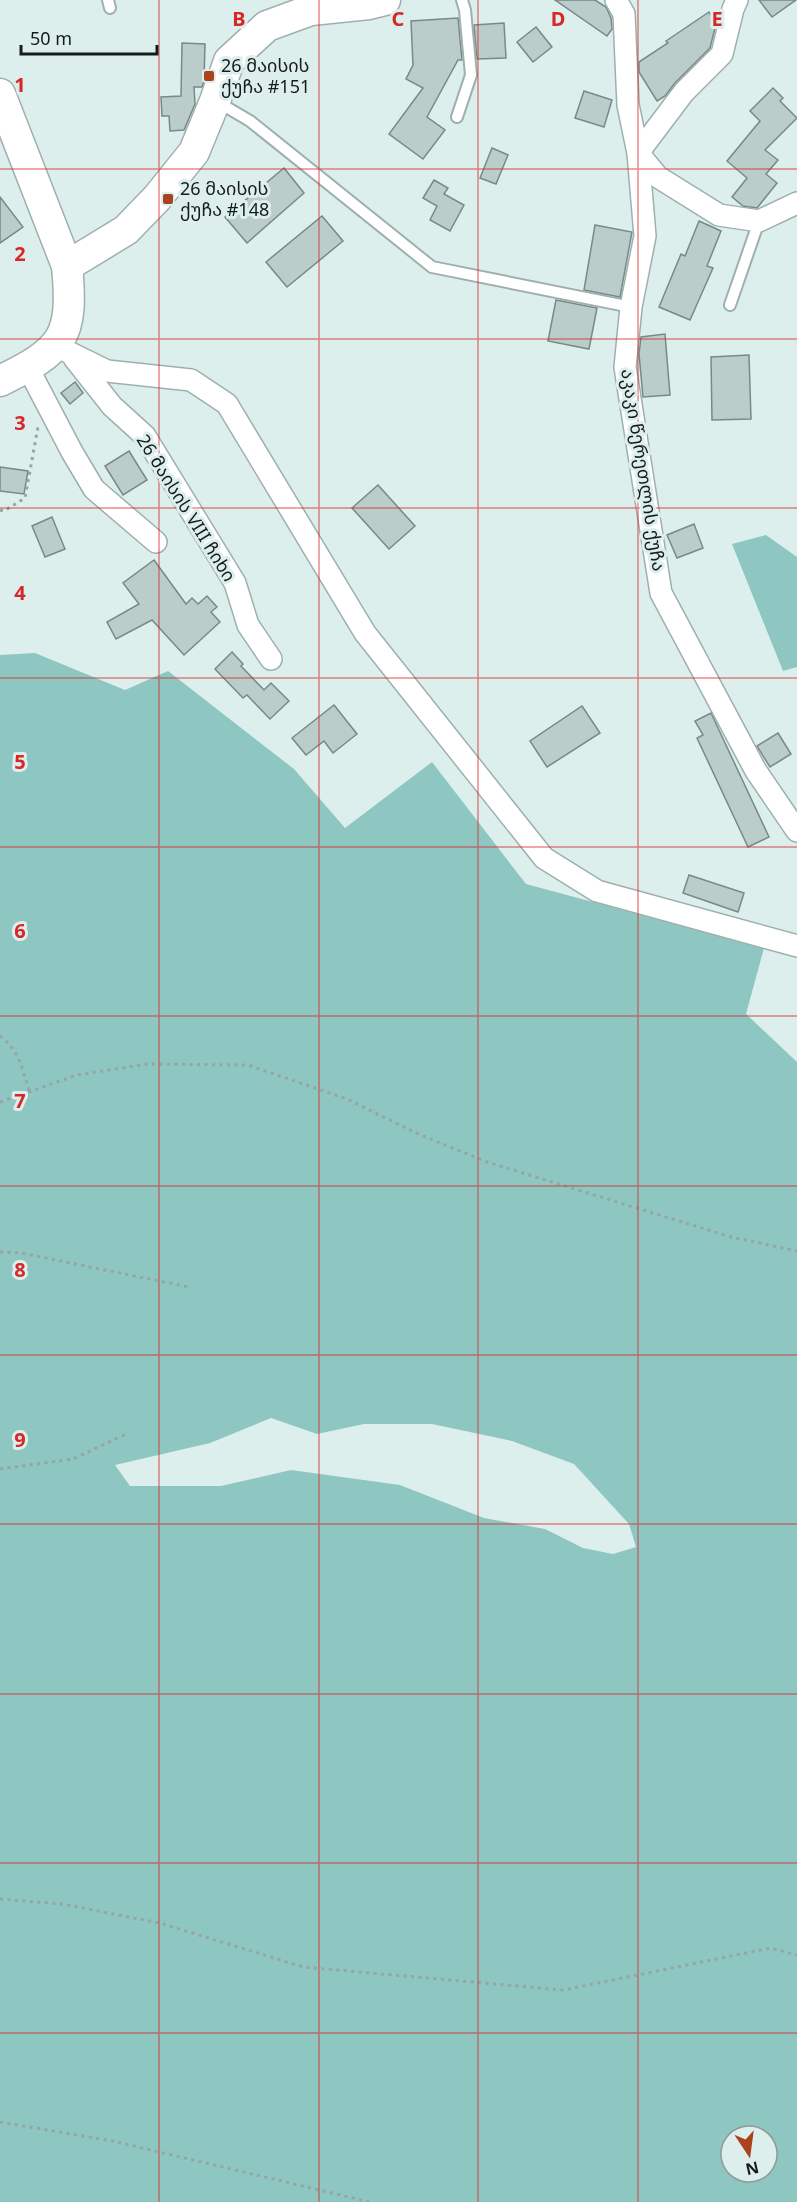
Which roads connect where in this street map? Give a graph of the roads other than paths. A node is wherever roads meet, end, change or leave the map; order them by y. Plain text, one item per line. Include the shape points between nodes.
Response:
1 (385, 0) edge
2 (462, 0) edge
3 (616, 0) edge
4 (737, 0) edge
5 (0, 94) edge
6 (215, 101) junction
7 (457, 117) dead end
8 (638, 153) junction
9 (797, 203) edge
10 (759, 221) junction
11 (67, 266) junction
12 (730, 305) dead end
13 (631, 307) junction
14 (57, 346) junction
15 (28, 368) junction
16 (0, 381) edge
17 (156, 542) dead end
18 (271, 659) dead end
19 (797, 831) edge
20 (797, 946) edge

1 - 6 main road via 311,10 267,26 229,61
2 - 7 lane via 471,75
3 - 8 street, აკაკი წერეთლის ქუჩა via 624,14 628,105
4 - 8 street via 722,54 684,92
5 - 11 main road
6 - 11 main road via 194,152 157,198 126,230
6 - 13 lane via 250,121 432,267
8 - 10 street via 658,177 719,215
8 - 13 street, აკაკი წერეთლის ქუჩა via 645,236
9 - 10 street
10 - 12 lane
11 - 14 main road via 69,310
13 - 19 street, აკაკი წერეთლის ქუჩა via 625,367 661,593 756,771
14 - 15 main road
14 - 18 street, 26 მაისის VIII ჩიხი via 74,358 112,406 144,436 235,583 248,625
14 - 20 street via 107,371 190,380 227,404 365,633 544,858 597,891
15 - 16 main road
15 - 17 street via 94,489

